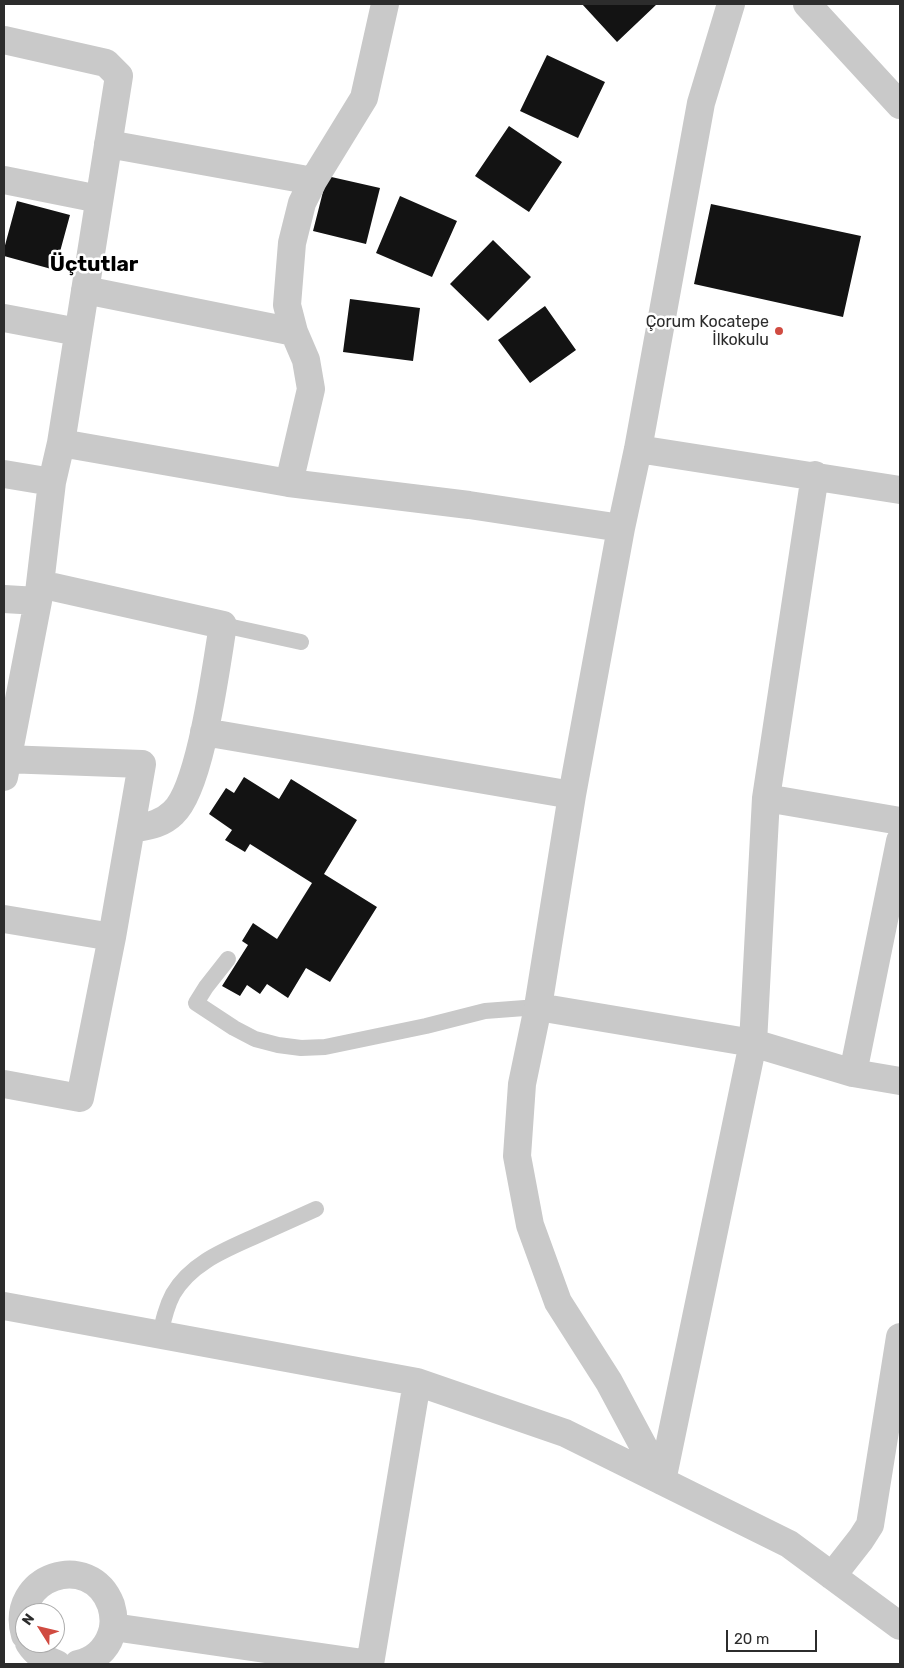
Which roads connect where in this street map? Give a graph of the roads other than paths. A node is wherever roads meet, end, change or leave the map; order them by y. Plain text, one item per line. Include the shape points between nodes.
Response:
1 (385, 4) edge
2 (731, 4) edge
3 (807, 4) edge
4 (4, 40) edge
5 (900, 106) edge
6 (108, 144) junction
7 (4, 180) edge
8 (313, 181) junction
9 (99, 199) junction
10 (85, 290) junction
11 (4, 318) edge
12 (78, 332) junction
13 (294, 332) junction
14 (60, 443) junction
15 (638, 449) junction
16 (4, 474) edge
17 (815, 475) junction
18 (52, 482) junction
19 (289, 483) junction
20 (900, 490) edge
21 (621, 528) junction
22 (39, 593) junction
23 (4, 599) edge
24 (223, 625) junction
25 (301, 642) dead end
26 (204, 732) junction
27 (5, 766) edge
28 (572, 795) junction
29 (766, 798) junction
30 (900, 821) edge
31 (131, 828) junction
32 (900, 841) edge
33 (4, 919) edge
34 (112, 937) junction
35 (228, 959) dead end
36 (538, 1007) junction
37 (753, 1043) junction
38 (853, 1073) junction
39 (900, 1081) edge
40 (4, 1084) edge
41 (316, 1209) dead end
42 (4, 1306) edge
43 (160, 1335) junction
44 (900, 1337) edge
45 (417, 1382) junction
46 (896, 1383) edge
47 (662, 1481) junction
48 (832, 1576) junction
49 (26, 1603) edge
50 (900, 1626) edge
51 (113, 1627) junction
52 (36, 1653) edge
53 (57, 1664) edge
54 (78, 1664) edge
55 (370, 1664) edge

1 - 8 street via 364,98
2 - 15 street via 702,103
3 - 5 street
4 - 6 street via 106,63 119,76
6 - 8 street
6 - 9 street
7 - 9 street
8 - 13 street via 302,203 292,243 287,304
9 - 10 street
10 - 12 street
10 - 13 street
11 - 12 street
12 - 14 street
13 - 19 street via 306,360 311,389
14 - 18 street
14 - 19 street
15 - 17 street
15 - 21 street
16 - 18 street
17 - 20 street
17 - 29 street
18 - 22 street
19 - 21 street
21 - 28 street
22 - 23 street
22 - 24 street
22 - 27 street
24 - 25 lane
24 - 26 street
26 - 28 street
26 - 31 street via 184,800 156,825
27 - 31 street via 142,764
28 - 36 street
29 - 30 street
29 - 37 street
31 - 34 street
32 - 38 street
33 - 34 street
34 - 40 street via 80,1098
35 - 36 lane via 196,1003 255,1039 278,1045 325,1047 485,1011
36 - 37 street
36 - 47 street via 522,1084 517,1156 530,1225 558,1302 609,1382
37 - 38 street
37 - 47 street
38 - 39 street
41 - 43 lane via 223,1251 198,1267 172,1295
42 - 43 street
43 - 45 street
44 - 46 street
45 - 47 street via 565,1433
45 - 55 street
46 - 48 street via 870,1525
47 - 48 street via 789,1544
48 - 50 street
49 - 51 street via 42,1582 58,1575 76,1575 93,1581 105,1593 112,1610
51 - 54 street via 103,1649 90,1660
51 - 55 street
52 - 53 street

